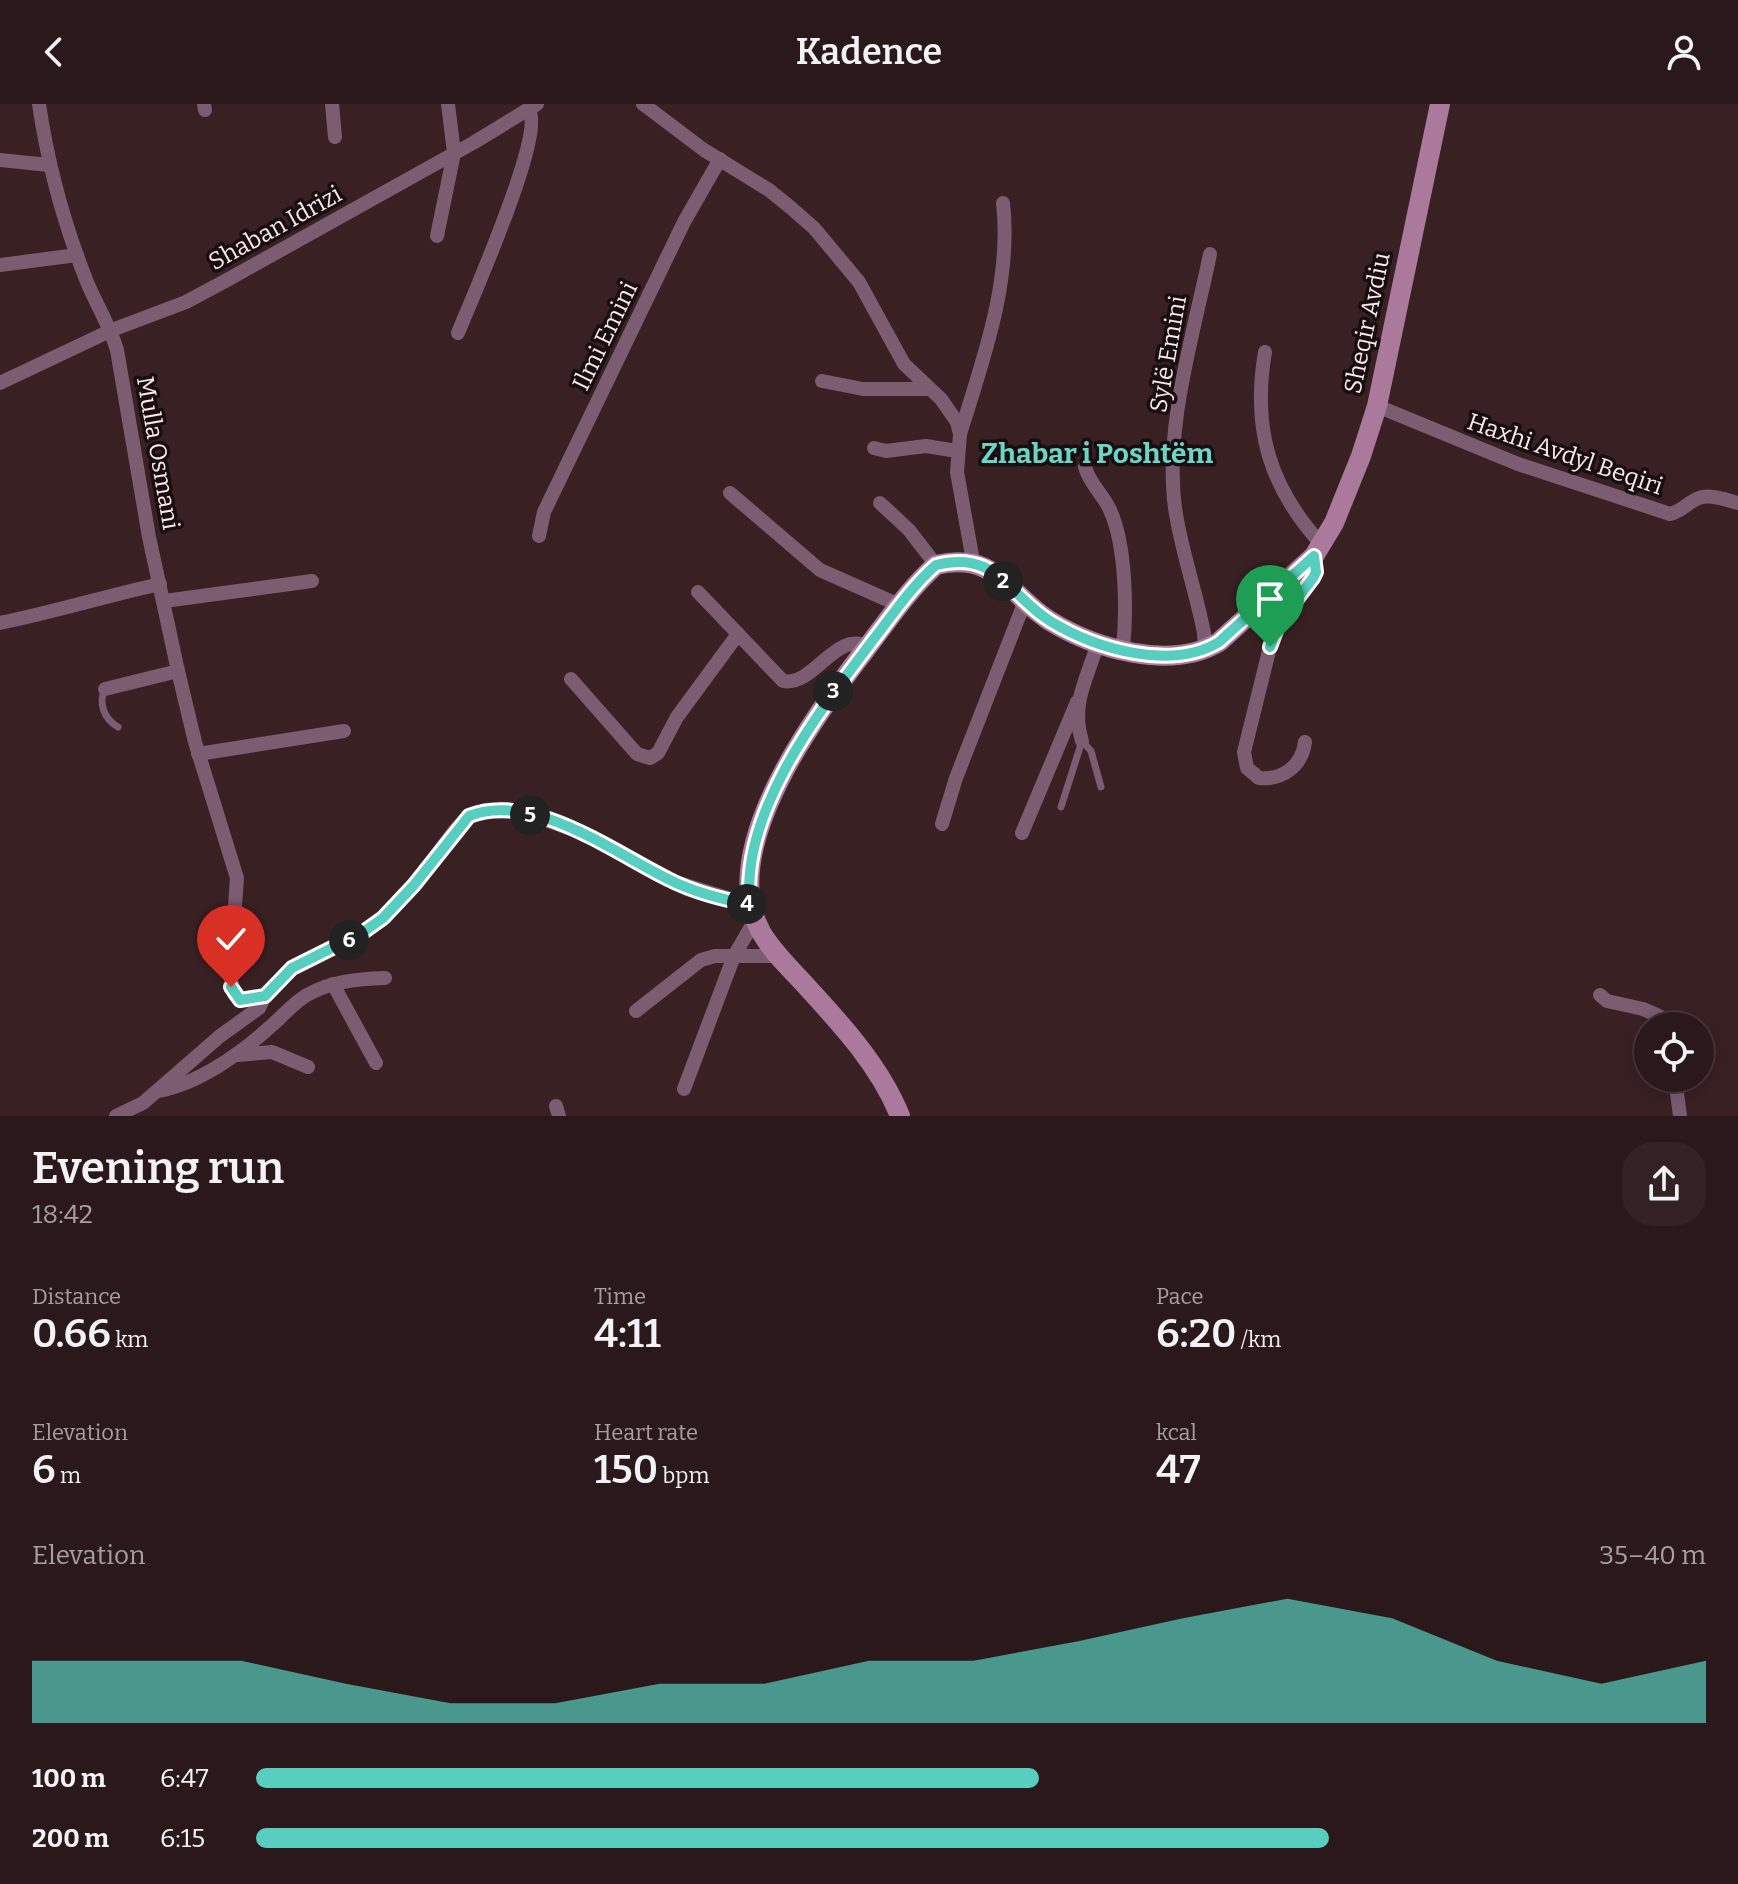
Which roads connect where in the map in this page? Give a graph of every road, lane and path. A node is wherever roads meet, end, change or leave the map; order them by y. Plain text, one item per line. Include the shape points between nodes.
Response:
1 (39, 104) edge
2 (332, 104) edge
3 (448, 104) edge
4 (643, 104) edge
5 (1440, 104) edge
6 (533, 107) edge
7 (335, 137) dead end
8 (454, 153) junction
9 (720, 159) junction
10 (0, 160) edge
11 (49, 165) junction
12 (1003, 203) dead end
13 (437, 236) dead end
14 (1210, 254) dead end
15 (77, 255) junction
16 (0, 265) edge
17 (112, 330) junction
18 (458, 333) dead end
19 (1265, 352) dead end
20 (822, 381) dead end
21 (0, 383) edge
22 (928, 389) junction
23 (1377, 406) junction
24 (960, 434) junction
25 (874, 448) dead end
26 (957, 451) junction
27 (1085, 467) dead end
28 (730, 493) dead end
29 (880, 503) dead end
30 (1738, 503) edge
31 (539, 536) dead end
32 (1318, 550) junction
33 (973, 561) junction
34 (936, 565) junction
35 (312, 581) dead end
36 (160, 584) junction
37 (698, 592) dead end
38 (164, 601) junction
39 (1025, 601) junction
40 (899, 605) junction
41 (0, 623) edge
42 (738, 634) junction
43 (1098, 642) junction
44 (868, 647) junction
45 (1123, 648) junction
46 (1205, 651) junction
47 (178, 671) junction
48 (571, 679) dead end
49 (105, 689) joint
50 (1077, 702) junction
51 (118, 727) dead end
52 (339, 736) dead end
53 (1082, 741) junction
54 (1305, 742) dead end
55 (200, 760) junction
56 (1101, 787) dead end
57 (1061, 807) dead end
58 (942, 824) dead end
59 (1022, 833) dead end
60 (752, 912) junction
61 (734, 956) junction
62 (778, 956) junction
63 (385, 978) dead end
64 (333, 984) junction
65 (1600, 995) dead end
66 (265, 996) junction
67 (636, 1011) dead end
68 (1645, 1012) edge
69 (230, 1057) junction
70 (376, 1063) dead end
71 (308, 1067) dead end
72 (684, 1089) dead end
73 (158, 1091) junction
74 (1677, 1092) edge
75 (116, 1116) edge
76 (900, 1116) edge
77 (1680, 1116) edge

1 - 11 street, Mulla Osmani
2 - 7 street
3 - 8 street
4 - 9 street
5 - 23 street, Sheqir Avdiu
6 - 8 street, Shaban Idrizi
6 - 18 street, Shaban Idrizi via 526,156
8 - 13 street
8 - 17 street, Shaban Idrizi via 200,295
9 - 22 street via 769,190 814,228 859,282 904,364
9 - 31 street, Ilmi Emini via 684,222 544,512
10 - 11 street
11 - 15 street, Mulla Osmani
12 - 24 street via 1006,233 1000,287
14 - 46 street, Sylë Emini via 1178,416 1174,467 1175,507
15 - 16 street
15 - 17 street, Mulla Osmani
17 - 21 street, Shaban Idrizi
17 - 36 street, Mulla Osmani
19 - 32 street via 1260,415 1265,450
20 - 22 street via 863,389
22 - 24 street via 948,407
23 - 30 street, Haxhi Avdyl Beqiri via 1518,464 1670,514 1705,496
23 - 32 street, Sheqir Avdiu via 1361,456
24 - 26 street
25 - 26 street
26 - 33 street
27 - 45 street via 1112,513 1120,544
28 - 40 street via 820,570
29 - 34 street
32 - 46 street, Sheqir Avdiu via 1238,628
32 - 54 street, Sheqir Avdiu via 1316,572 1279,623 1270,647 1244,752 1247,768 1259,778 1281,775 1301,758
33 - 34 street
33 - 39 street, Sheqir Avdiu
34 - 40 street
35 - 38 street
36 - 38 street, Mulla Osmani
36 - 41 street
37 - 42 street
38 - 47 street, Mulla Osmani
39 - 43 street, Sheqir Avdiu via 1050,620
39 - 58 street
40 - 44 street
42 - 44 street via 788,683 853,643
42 - 48 street via 650,758 637,754
43 - 45 street, Sheqir Avdiu
43 - 50 street
44 - 60 street via 822,706 785,767 750,866
45 - 46 street, Sheqir Avdiu via 1179,657
47 - 49 street
47 - 55 street, Mulla Osmani
49 - 51 lane via 101,704
50 - 53 street
50 - 59 street
52 - 55 street
53 - 56 lane via 1091,751
53 - 57 lane
55 - 66 street, Mulla Osmani via 237,878 231,987 240,1000
60 - 61 street
60 - 62 street
60 - 66 street via 669,880 585,834 506,809 485,810 455,830 383,918 292,968
61 - 62 street
61 - 67 street via 715,956 689,966
61 - 72 street
62 - 76 street via 871,1064
63 - 64 street
64 - 69 street via 294,1004
64 - 70 street
65 - 68 street
66 - 73 street via 259,1008
69 - 71 street via 272,1052
69 - 73 street via 175,1088
73 - 75 street
74 - 77 street

